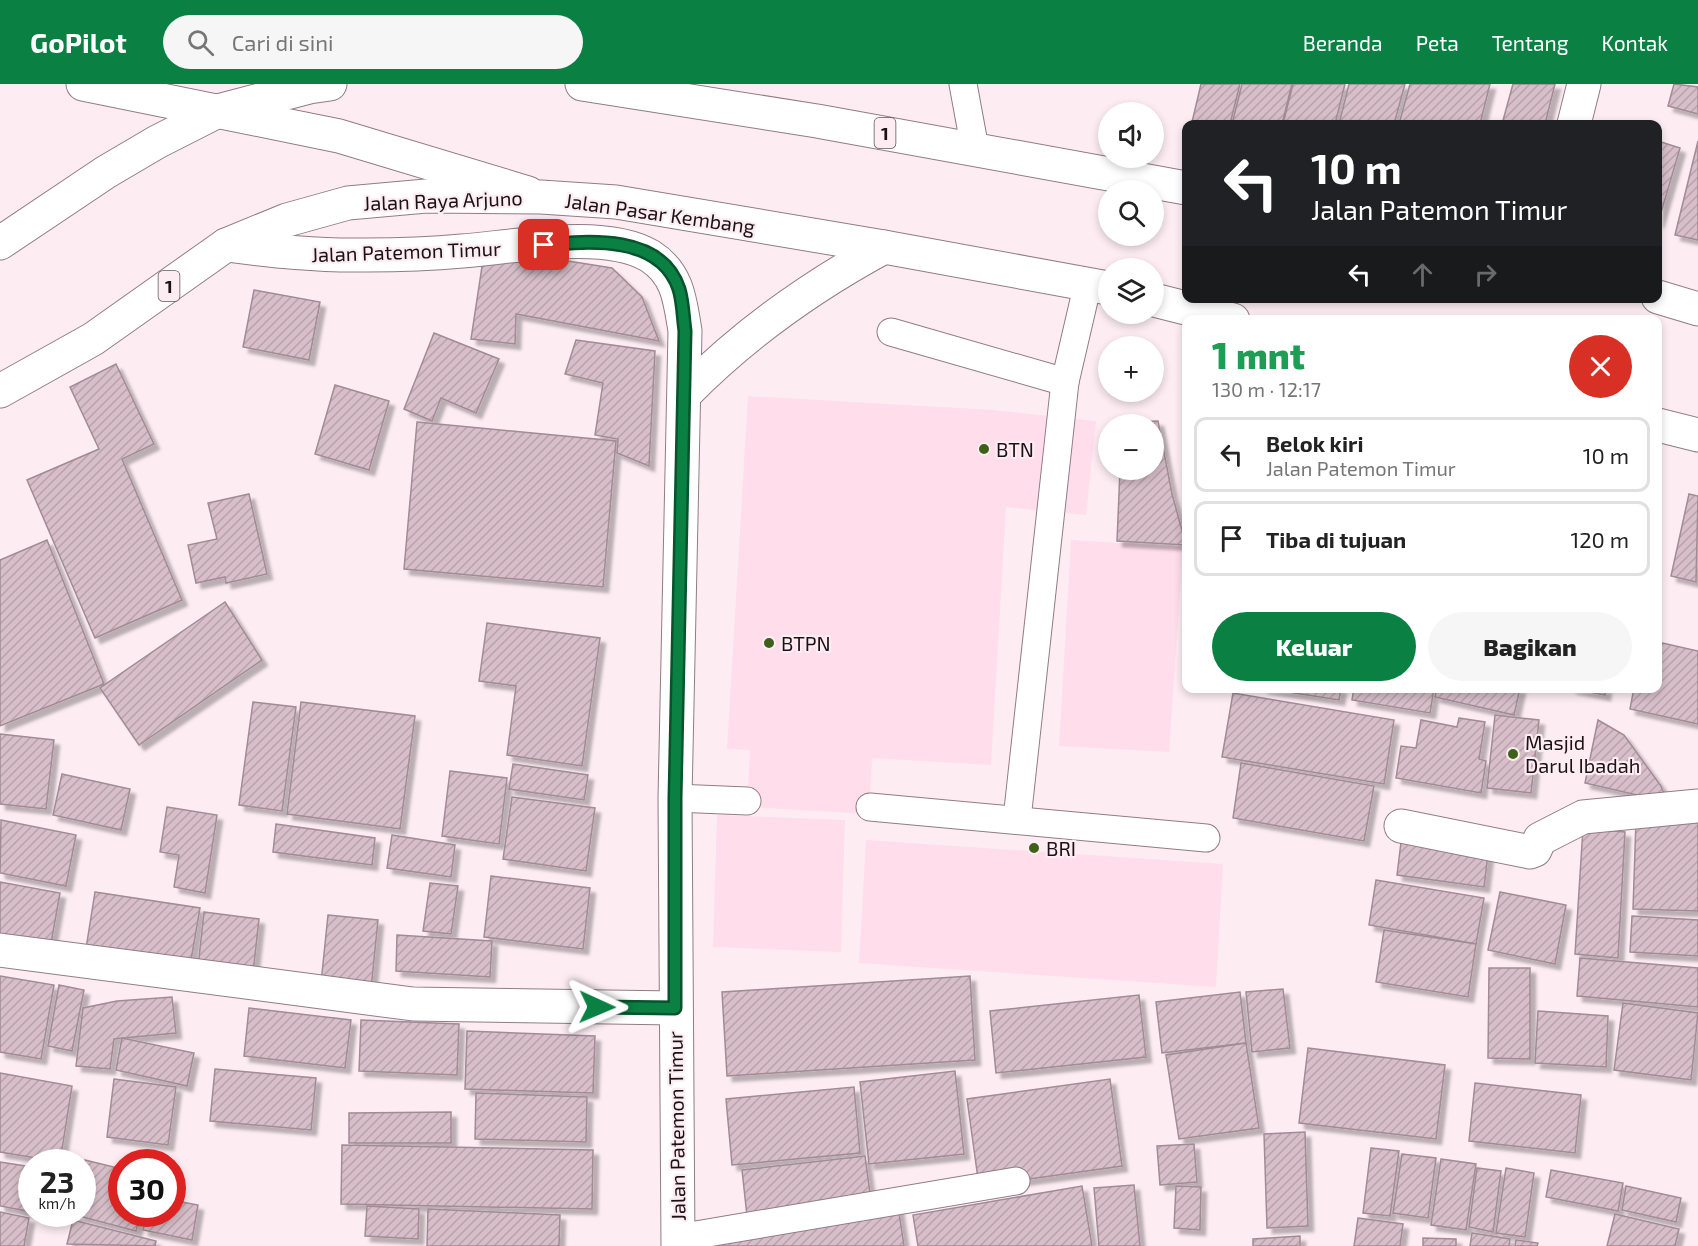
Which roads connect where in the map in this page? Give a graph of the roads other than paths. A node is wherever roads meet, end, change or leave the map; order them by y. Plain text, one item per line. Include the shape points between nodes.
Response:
1 (83, 84) edge
2 (330, 84) edge
3 (582, 84) edge
4 (963, 84) edge
5 (1584, 84) edge
6 (219, 111) junction
7 (1575, 120) edge
8 (975, 149) junction
9 (1182, 187) edge
10 (541, 197) junction
11 (0, 243) edge
12 (226, 245) junction
13 (884, 247) junction
14 (1098, 286) edge
15 (1662, 298) edge
16 (1164, 303) edge
17 (1698, 309) edge
18 (1213, 315) edge
19 (891, 332) dead end
20 (1065, 382) junction
21 (0, 391) edge
22 (685, 394) junction
23 (1662, 426) edge
24 (1698, 435) edge
25 (675, 798) junction
26 (747, 801) dead end
27 (870, 807) dead end
28 (1698, 807) edge
29 (1017, 819) junction
30 (1401, 826) dead end
31 (1206, 838) dead end
32 (0, 950) edge
33 (675, 1008) junction
34 (1016, 1181) dead end
35 (678, 1242) edge

1 - 6 main road, Jalan Pasar Kembang
2 - 6 main road
3 - 8 main road, 1
4 - 8 lane
5 - 7 main road
6 - 10 main road, Jalan Pasar Kembang via 339,136
6 - 11 main road via 126,160
8 - 9 main road, 1
10 - 12 main road, Jalan Raya Arjuno / 1 via 426,196 348,203 287,220
10 - 13 main road, Jalan Pasar Kembang / 1 via 616,202
12 - 21 main road, Jalan Raya Arjuno / 1 via 93,339
12 - 22 main road, Jalan Patemon Timur via 310,256 458,252 586,241 623,244 666,268 678,289 685,331
13 - 14 main road, Jalan Pasar Kembang / 1
13 - 22 main road via 827,278 759,327
14 - 20 lane
15 - 17 main road
16 - 18 main road
19 - 20 lane
20 - 29 lane
22 - 25 main road, Jalan Patemon Timur
23 - 24 main road
25 - 26 lane
25 - 33 main road, Jalan Patemon Timur
27 - 29 lane
28 - 30 main road via 1583,817 1540,839 1530,852
29 - 31 lane
32 - 33 main road via 413,1004
33 - 35 main road, Jalan Patemon Timur
34 - 35 lane

